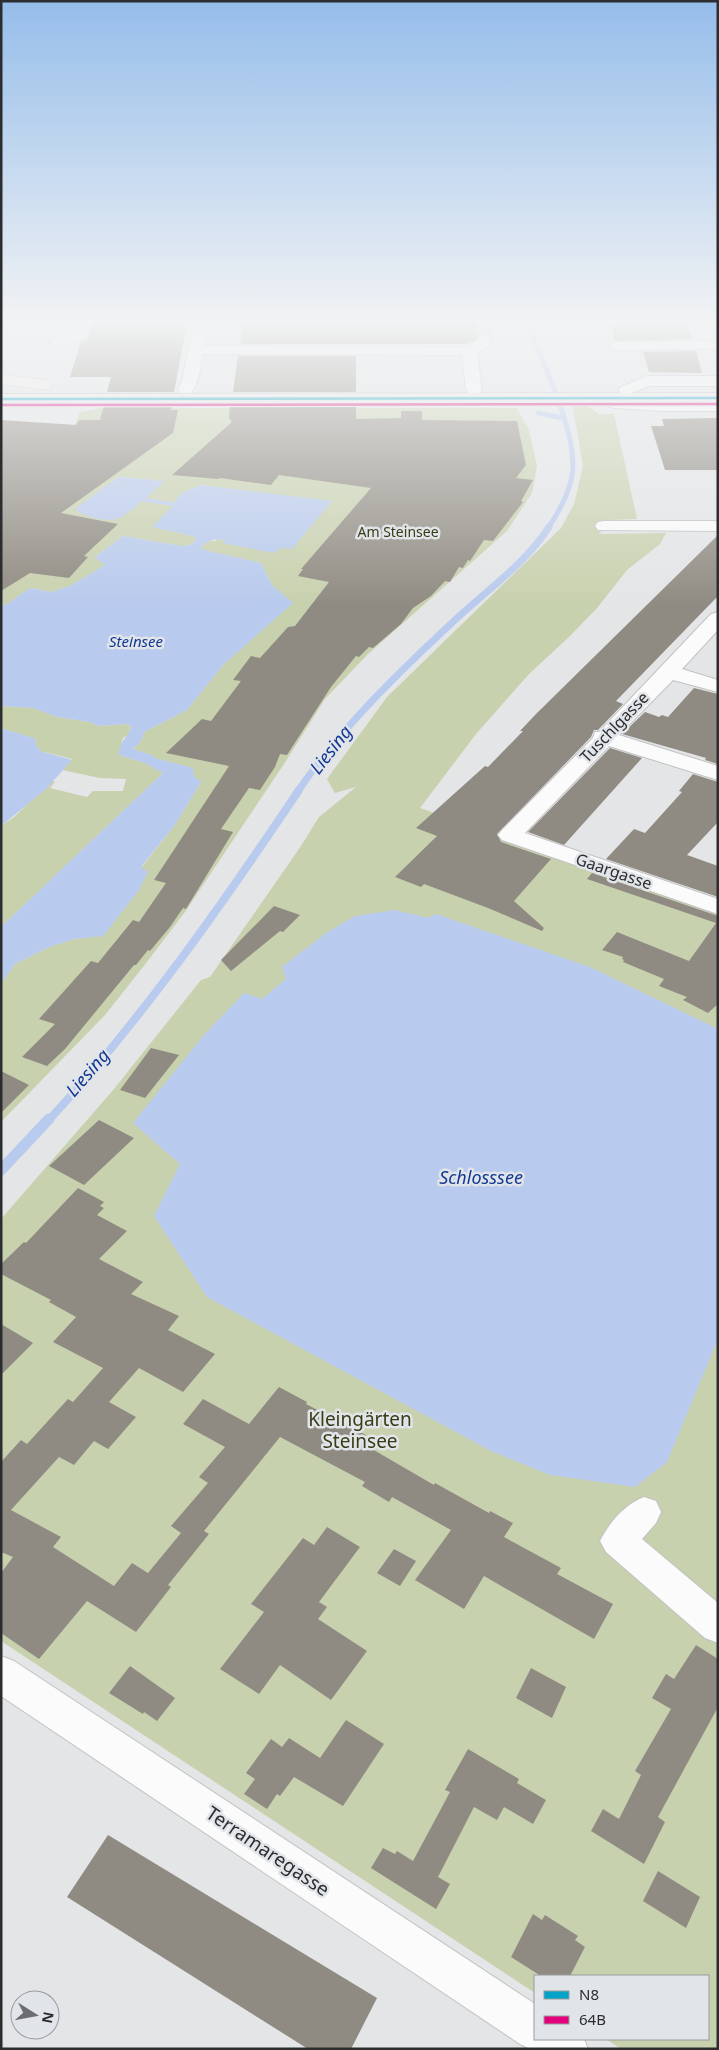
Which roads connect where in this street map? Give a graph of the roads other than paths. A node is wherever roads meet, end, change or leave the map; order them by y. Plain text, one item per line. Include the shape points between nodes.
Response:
1 (604, 526) dead end
2 (718, 526) edge
3 (718, 618) edge
4 (669, 672) junction
5 (718, 686) edge
6 (604, 738) junction
7 (718, 773) edge
8 (510, 834) joint
9 (718, 907) edge
10 (644, 1512) dead end
11 (718, 1626) edge
12 (1, 1674) edge
13 (534, 2027) edge
14 (552, 2040) edge
15 (566, 2049) edge

1 - 2 street
3 - 4 street, Tuschlgasse
4 - 5 street
4 - 6 street, Tuschlgasse
6 - 7 street
6 - 8 street, Tuschlgasse
8 - 9 street, Gaargasse
10 - 11 street via 618,1541
12 - 13 street, Terramaregasse
14 - 15 street

